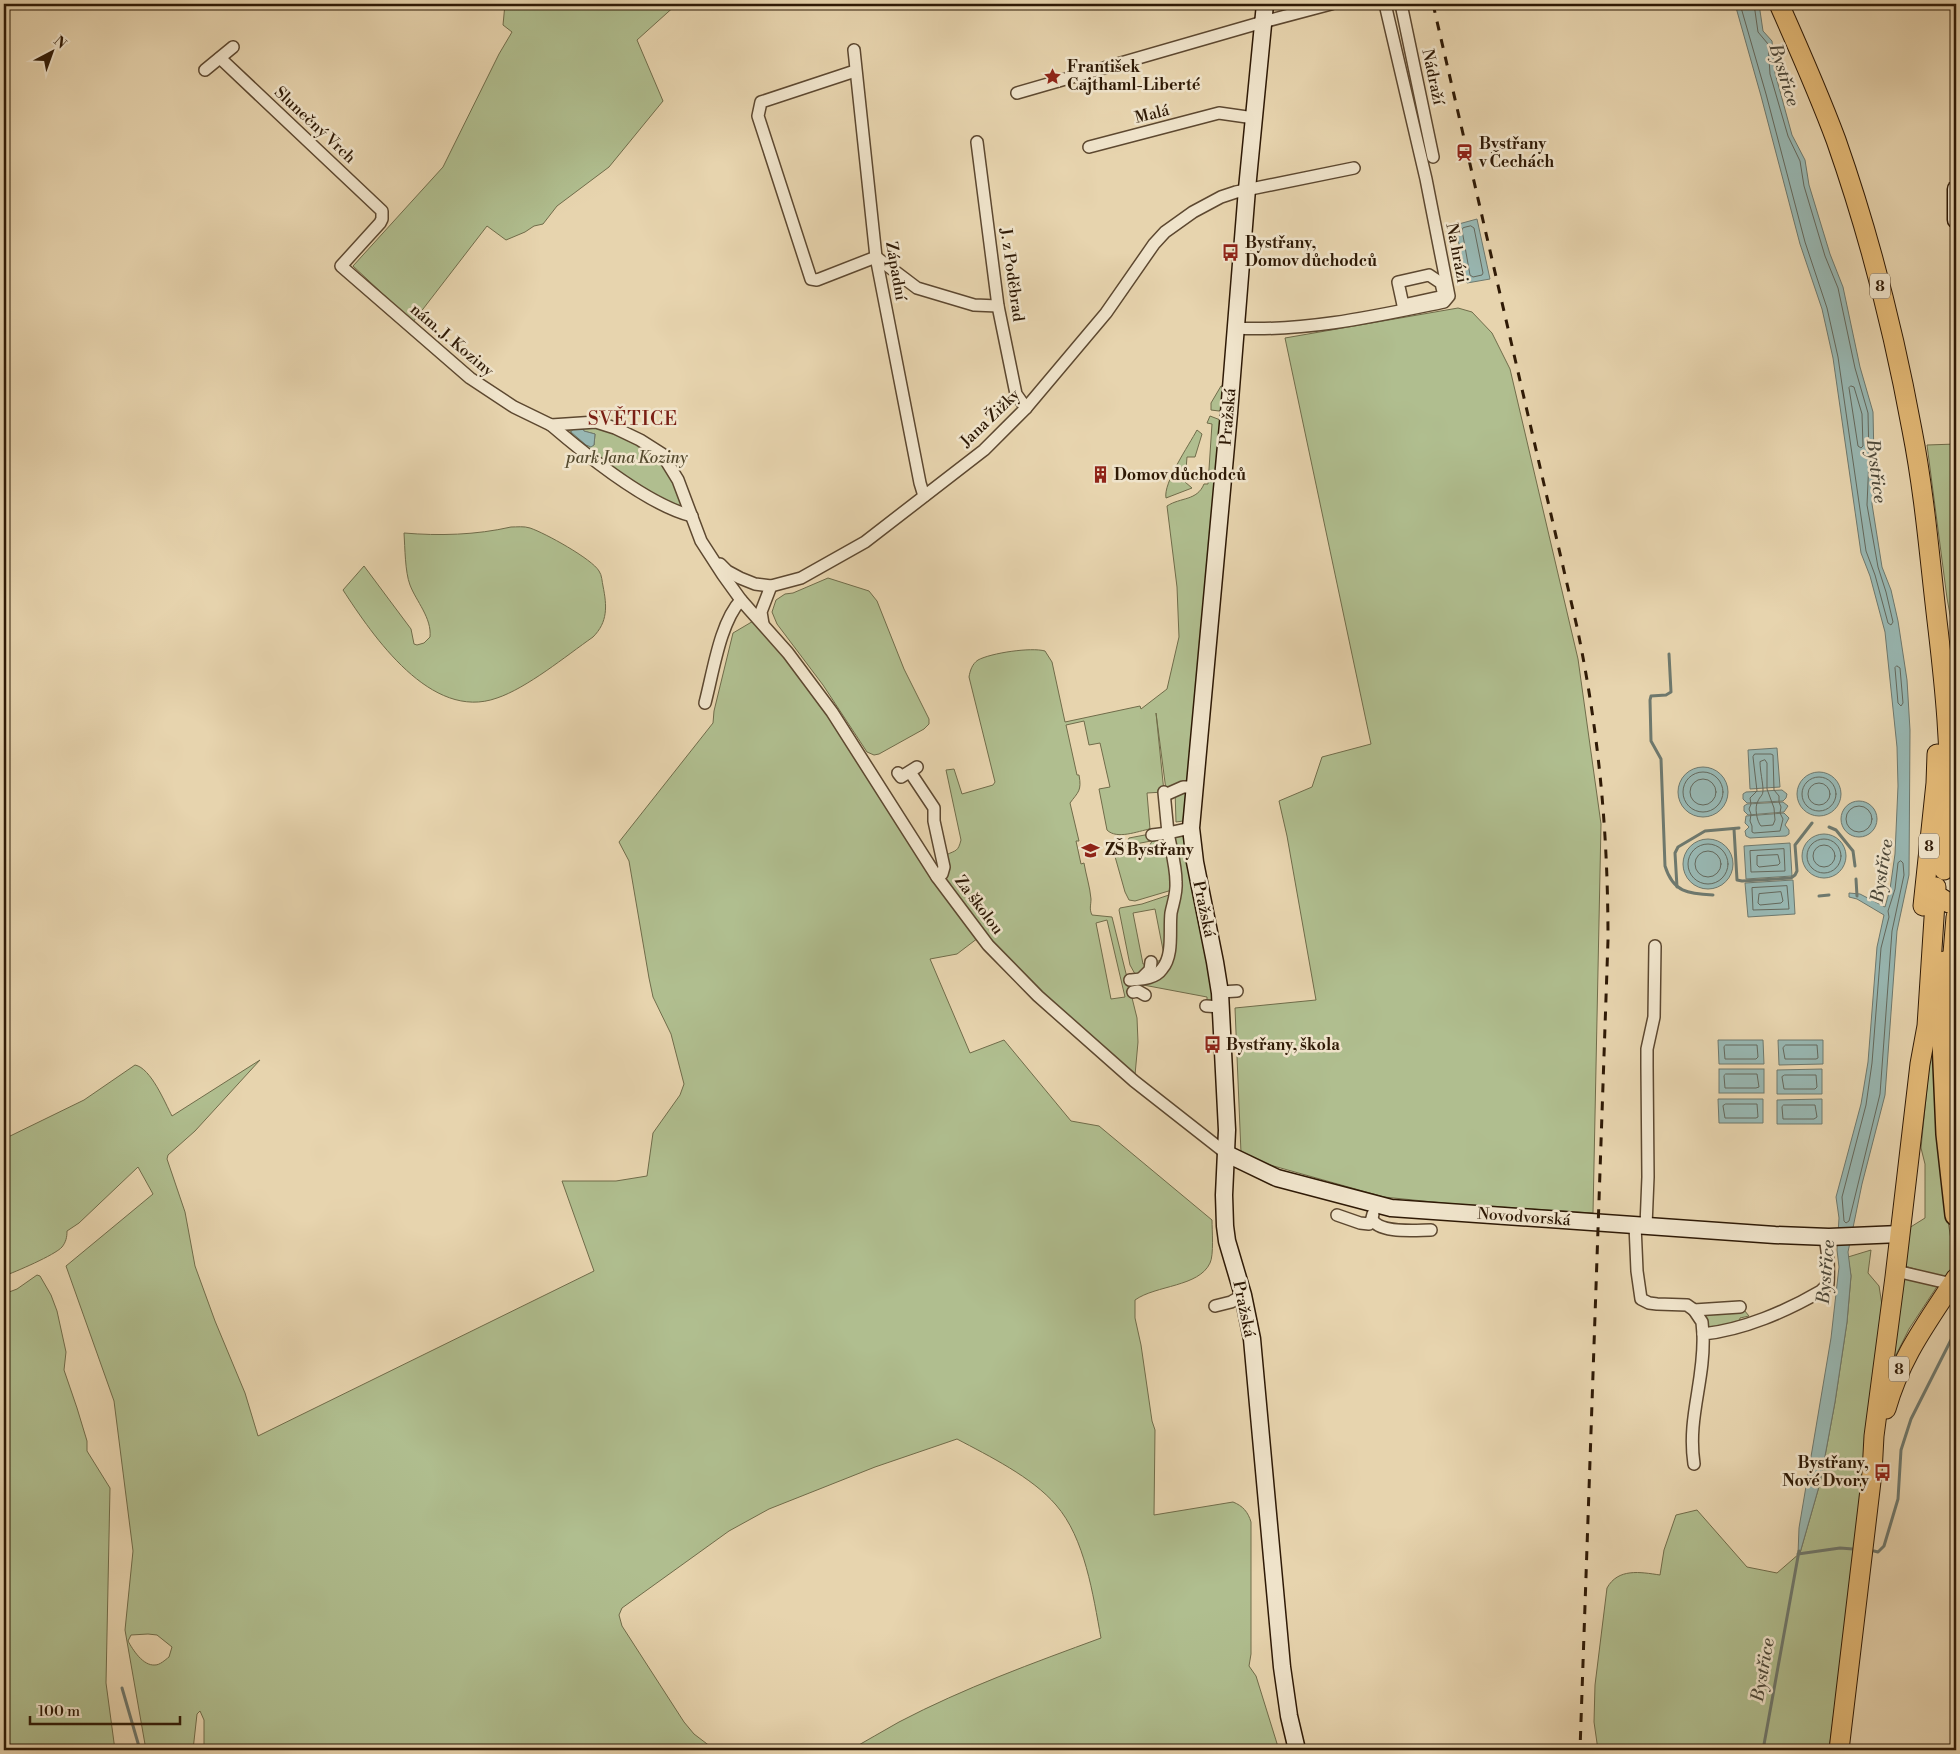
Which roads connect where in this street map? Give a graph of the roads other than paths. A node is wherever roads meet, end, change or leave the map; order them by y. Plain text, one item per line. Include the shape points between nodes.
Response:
1 (1265, 4) edge
2 (1331, 4) edge
3 (1385, 4) edge
4 (1401, 4) edge
5 (1780, 4) edge
6 (1263, 22) junction
7 (233, 47) dead end
8 (854, 50) dead end
9 (220, 58) junction
10 (205, 70) dead end
11 (855, 71) junction
12 (1016, 93) dead end
13 (1254, 118) junction
14 (977, 142) dead end
15 (1089, 147) dead end
16 (1433, 157) dead end
17 (1354, 168) dead end
18 (1247, 189) junction
19 (1956, 189) edge
20 (1956, 220) edge
21 (876, 257) junction
22 (342, 266) joint
23 (998, 306) junction
24 (1235, 328) junction
25 (1026, 408) junction
26 (551, 426) junction
27 (924, 496) junction
28 (692, 516) junction
29 (711, 556) junction
30 (771, 586) junction
31 (741, 600) junction
32 (763, 624) junction
33 (1941, 630) junction
34 (1956, 685) edge
35 (706, 703) dead end
36 (1956, 768) edge
37 (898, 773) dead end
38 (1194, 787) junction
39 (1191, 828) junction
40 (1168, 833) junction
41 (1152, 835) dead end
42 (1950, 868) edge
43 (937, 877) junction
44 (1945, 896) edge
45 (1956, 917) edge
46 (1655, 946) dead end
47 (1151, 962) dead end
48 (1237, 990) dead end
49 (1133, 992) dead end
50 (1145, 995) dead end
51 (1216, 1002) junction
52 (1946, 1016) junction
53 (1956, 1059) edge
54 (1920, 1064) junction
55 (1227, 1154) junction
56 (1373, 1212) junction
57 (1337, 1215) dead end
58 (1956, 1215) edge
59 (1640, 1226) junction
60 (1431, 1230) dead end
61 (1900, 1234) junction
62 (1828, 1236) junction
63 (1896, 1270) junction
64 (1954, 1281) edge
65 (1243, 1296) junction
66 (1215, 1306) dead end
67 (1740, 1307) dead end
68 (1694, 1310) junction
69 (1703, 1334) junction
70 (1694, 1464) dead end
71 (1872, 1473) junction
72 (1297, 1750) edge
73 (1839, 1750) edge

1 - 6 street, Pražská
2 - 6 street
3 - 24 street, Na hrázi via 1426,179 1449,296 1444,302 1370,317 1293,326
4 - 16 street, Nádraží
5 - 33 main road, 8 via 1836,142 1876,268 1913,431
6 - 12 street
6 - 13 street, Pražská
7 - 9 street
8 - 11 street, Západní
9 - 10 street
9 - 22 street, Slunečný Vrch via 382,211 382,219
11 - 21 street, Západní
11 - 21 street via 761,102 758,116 811,279 817,280
13 - 15 street, Malá via 1219,114
13 - 18 street, Pražská
14 - 23 street, J. z Poděbrad
17 - 18 street, Jana Žižky
18 - 24 street, Pražská
18 - 25 street, Jana Žižky via 1220,197 1165,232 1106,313
19 - 20 street
21 - 23 street via 916,288 974,304
21 - 27 street, Západní
22 - 26 street, nám. J. Koziny via 474,381
23 - 25 street, J. z Poděbrad via 1016,394
24 - 38 street, Pražská
25 - 27 street, Jana Žižky via 984,450
26 - 28 street, nám. J. Koziny via 610,473 652,498
26 - 28 street via 596,422 616,428 650,446 669,462
27 - 30 street, Jana Žižky via 866,542 802,578
28 - 29 street via 701,541
29 - 30 street, Jana Žižky via 740,578
29 - 31 street, Za školou
30 - 32 street via 761,612
31 - 32 street, Za školou
31 - 35 street via 733,608 724,632
32 - 43 street, Za školou via 832,712
33 - 34 main road, 8
33 - 36 main road via 1952,706
33 - 42 main road via 1950,761
33 - 54 main road, 8 via 1937,768 1923,909
37 - 43 street via 901,776 913,770 934,808 944,868
38 - 39 street, Pražská
38 - 40 street via 1178,788 1164,794
39 - 40 street
39 - 51 street, Pražská
40 - 41 street
40 - 47 street via 1176,883 1168,960 1158,974 1136,979 1150,970
42 - 44 main road via 1936,879
43 - 55 street, Za školou via 988,945 1038,996 1134,1081
44 - 52 main road
44 - 54 main road
45 - 52 main road
46 - 59 street via 1654,1017 1647,1049 1648,1177
48 - 51 street
49 - 50 street
51 - 55 street, Pražská
52 - 53 highway
52 - 58 highway via 1948,1134
54 - 61 main road, 8
55 - 56 street, Novodvorská via 1277,1178
55 - 65 street, Pražská via 1225,1226
56 - 57 street via 1369,1224
56 - 59 street, Novodvorská via 1391,1208
56 - 60 street via 1377,1226 1385,1229
59 - 62 street, Novodvorská
59 - 68 street via 1637,1271 1641,1299 1648,1303 1687,1305
61 - 62 street, Novodvorská
61 - 63 main road, 8
62 - 69 street via 1828,1284 1821,1291 1758,1320 1721,1332
63 - 64 street
63 - 71 main road, 8
64 - 71 main road, 8 via 1898,1371
65 - 66 street
65 - 72 street, Pražská via 1252,1339 1282,1667
67 - 68 street
68 - 69 street via 1702,1322
69 - 70 street via 1702,1372 1691,1444
71 - 73 main road, 8

